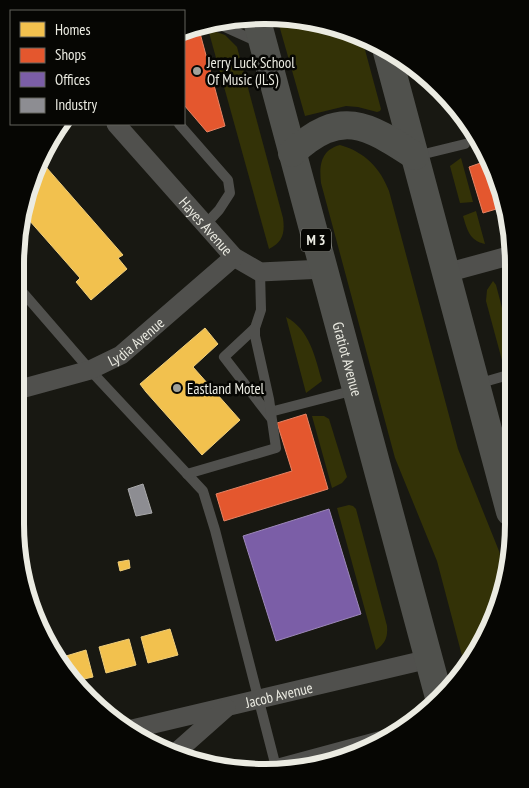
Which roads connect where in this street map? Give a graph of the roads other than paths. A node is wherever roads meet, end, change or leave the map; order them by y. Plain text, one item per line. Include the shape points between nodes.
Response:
1 (258, 24) edge
2 (225, 27) edge
3 (264, 45) junction
4 (389, 58) edge
5 (117, 125) edge
6 (180, 125) edge
7 (465, 144) dead end
8 (292, 153) junction
9 (415, 156) junction
10 (205, 225) junction
11 (234, 257) junction
12 (505, 257) edge
13 (324, 268) junction
14 (260, 272) junction
15 (446, 273) junction
16 (24, 294) edge
17 (255, 328) junction
18 (90, 370) junction
19 (505, 376) edge
20 (476, 384) junction
21 (24, 388) edge
22 (356, 390) junction
23 (271, 416) junction
24 (187, 474) junction
25 (505, 484) edge
26 (429, 659) junction
27 (437, 691) edge
28 (258, 699) junction
29 (228, 706) junction
30 (137, 728) edge
31 (370, 739) edge
32 (180, 749) edge
33 (291, 763) edge
34 (275, 764) edge

1 - 3 main road, Gratiot Avenue / M 3
2 - 3 lane
3 - 8 main road, Gratiot Avenue / M 3
4 - 9 main road
5 - 10 street, Hayes Avenue
6 - 10 lane via 228,180 230,193
7 - 9 lane
8 - 9 main road via 323,130 344,125 365,127
8 - 13 main road, Gratiot Avenue / M 3
9 - 15 main road
10 - 11 street, Hayes Avenue
11 - 14 street, Hayes Avenue
11 - 18 street, Lydia Avenue via 132,347 108,363
12 - 15 street
13 - 14 street
13 - 22 main road, Gratiot Avenue / M 3
14 - 17 lane via 261,310
15 - 20 main road
16 - 18 lane
17 - 23 lane
17 - 23 lane via 224,357
18 - 21 street, Lydia Avenue
18 - 24 lane
19 - 20 lane
20 - 25 main road via 499,451
22 - 23 lane
22 - 26 main road, Gratiot Avenue / M 3
23 - 24 lane via 276,448
24 - 28 lane via 203,491
26 - 27 main road, Gratiot Avenue / M 3
26 - 28 street, Jacob Avenue
28 - 29 street, Jacob Avenue
28 - 34 lane
29 - 30 street, Jacob Avenue
29 - 32 street
31 - 33 lane

